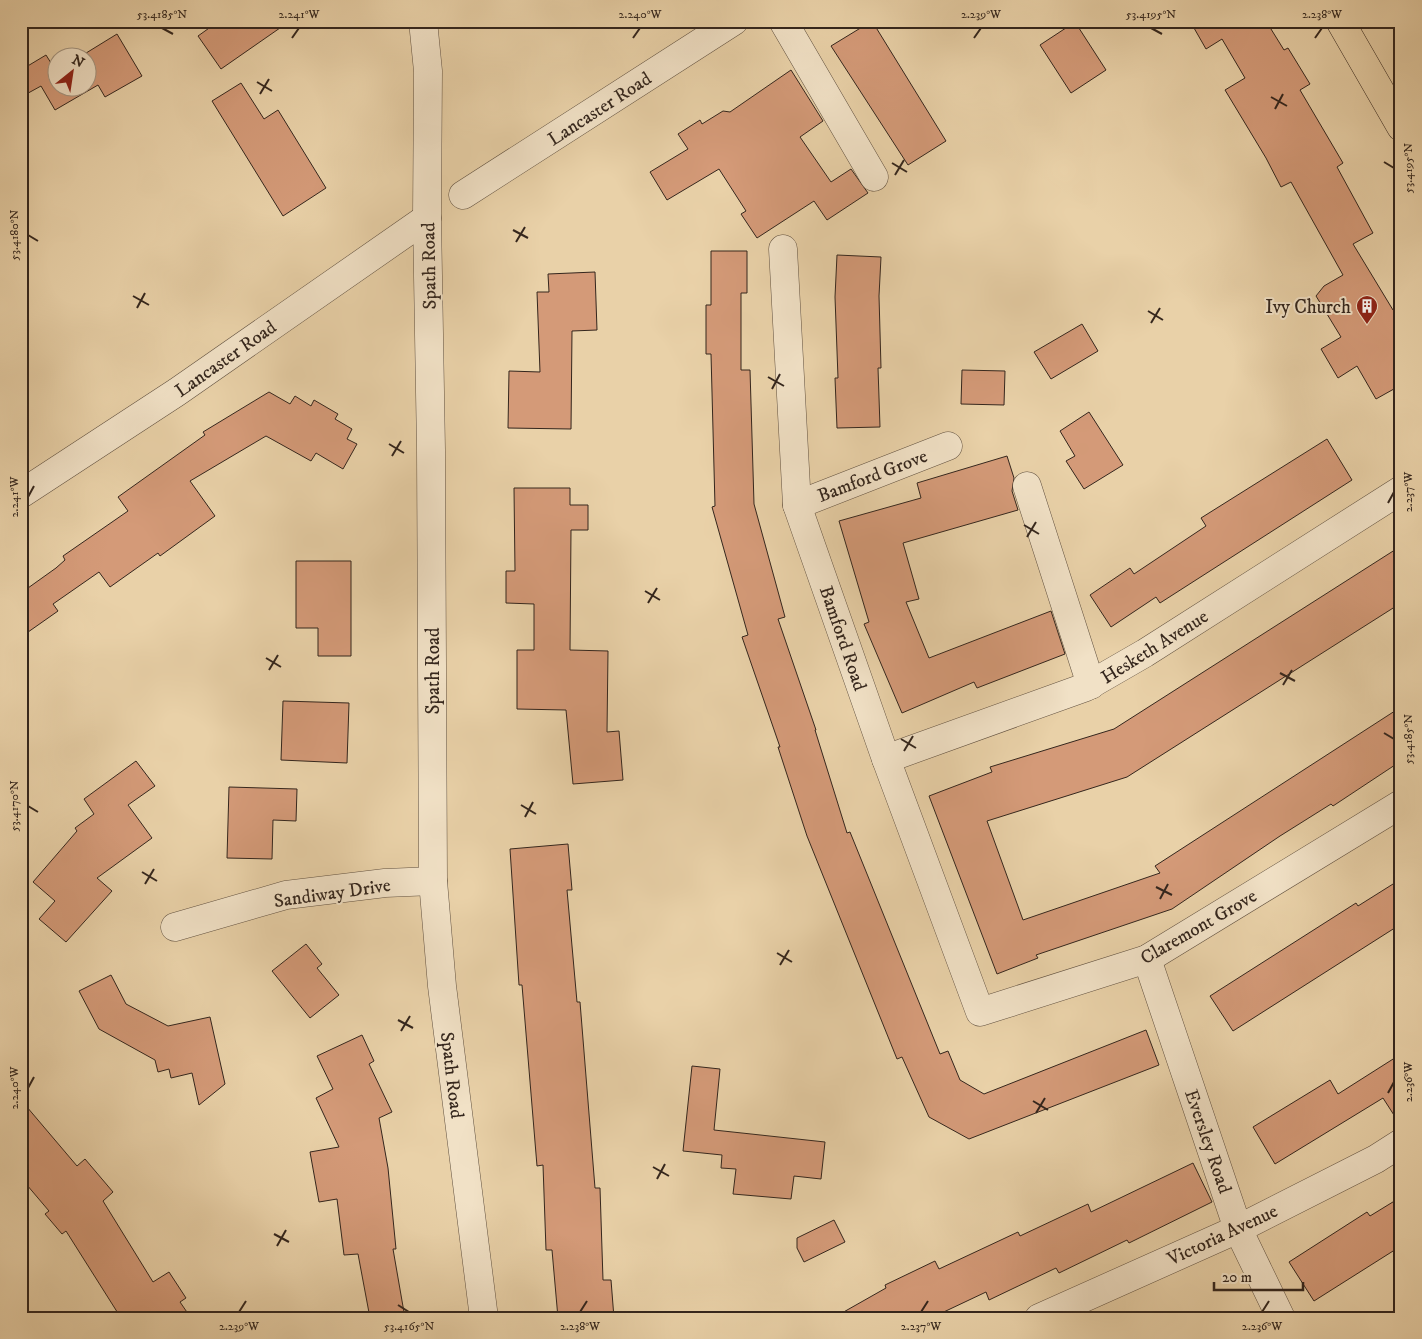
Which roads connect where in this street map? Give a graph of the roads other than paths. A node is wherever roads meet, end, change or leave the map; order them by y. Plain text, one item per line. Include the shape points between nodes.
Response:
1 (423, 21) edge
2 (734, 21) edge
3 (783, 21) edge
4 (1340, 21) edge
5 (1401, 127) edge
6 (874, 177) dead end
7 (463, 195) dead end
8 (427, 218) junction
9 (784, 249) dead end
10 (948, 446) dead end
11 (1027, 486) dead end
12 (1401, 490) edge
13 (21, 494) edge
14 (797, 505) junction
15 (1091, 684) junction
16 (886, 759) junction
17 (1401, 804) edge
18 (433, 880) junction
19 (175, 927) dead end
20 (1147, 959) junction
21 (980, 1012) joint
22 (1401, 1142) edge
23 (1238, 1228) junction
24 (484, 1318) edge
25 (1039, 1318) edge
26 (1281, 1318) edge

1 - 8 street, Spath Road via 428,70
2 - 7 street, Lancaster Road
3 - 6 street
4 - 5 main road
8 - 13 street, Lancaster Road via 177,392
8 - 18 street, Spath Road
9 - 14 street, Bamford Road
10 - 14 street, Bamford Grove
11 - 15 street
12 - 15 street, Hesketh Avenue
14 - 16 street, Bamford Road
15 - 16 street, Hesketh Avenue
16 - 21 street, Bamford Road
17 - 20 street, Claremont Grove
18 - 19 street, Sandiway Drive via 286,895
18 - 24 street, Spath Road via 442,986
20 - 21 street, Claremont Grove
20 - 23 street, Eversley Road
22 - 23 street, Victoria Avenue via 1376,1159
23 - 25 street, Victoria Avenue
23 - 26 street, Eversley Road

